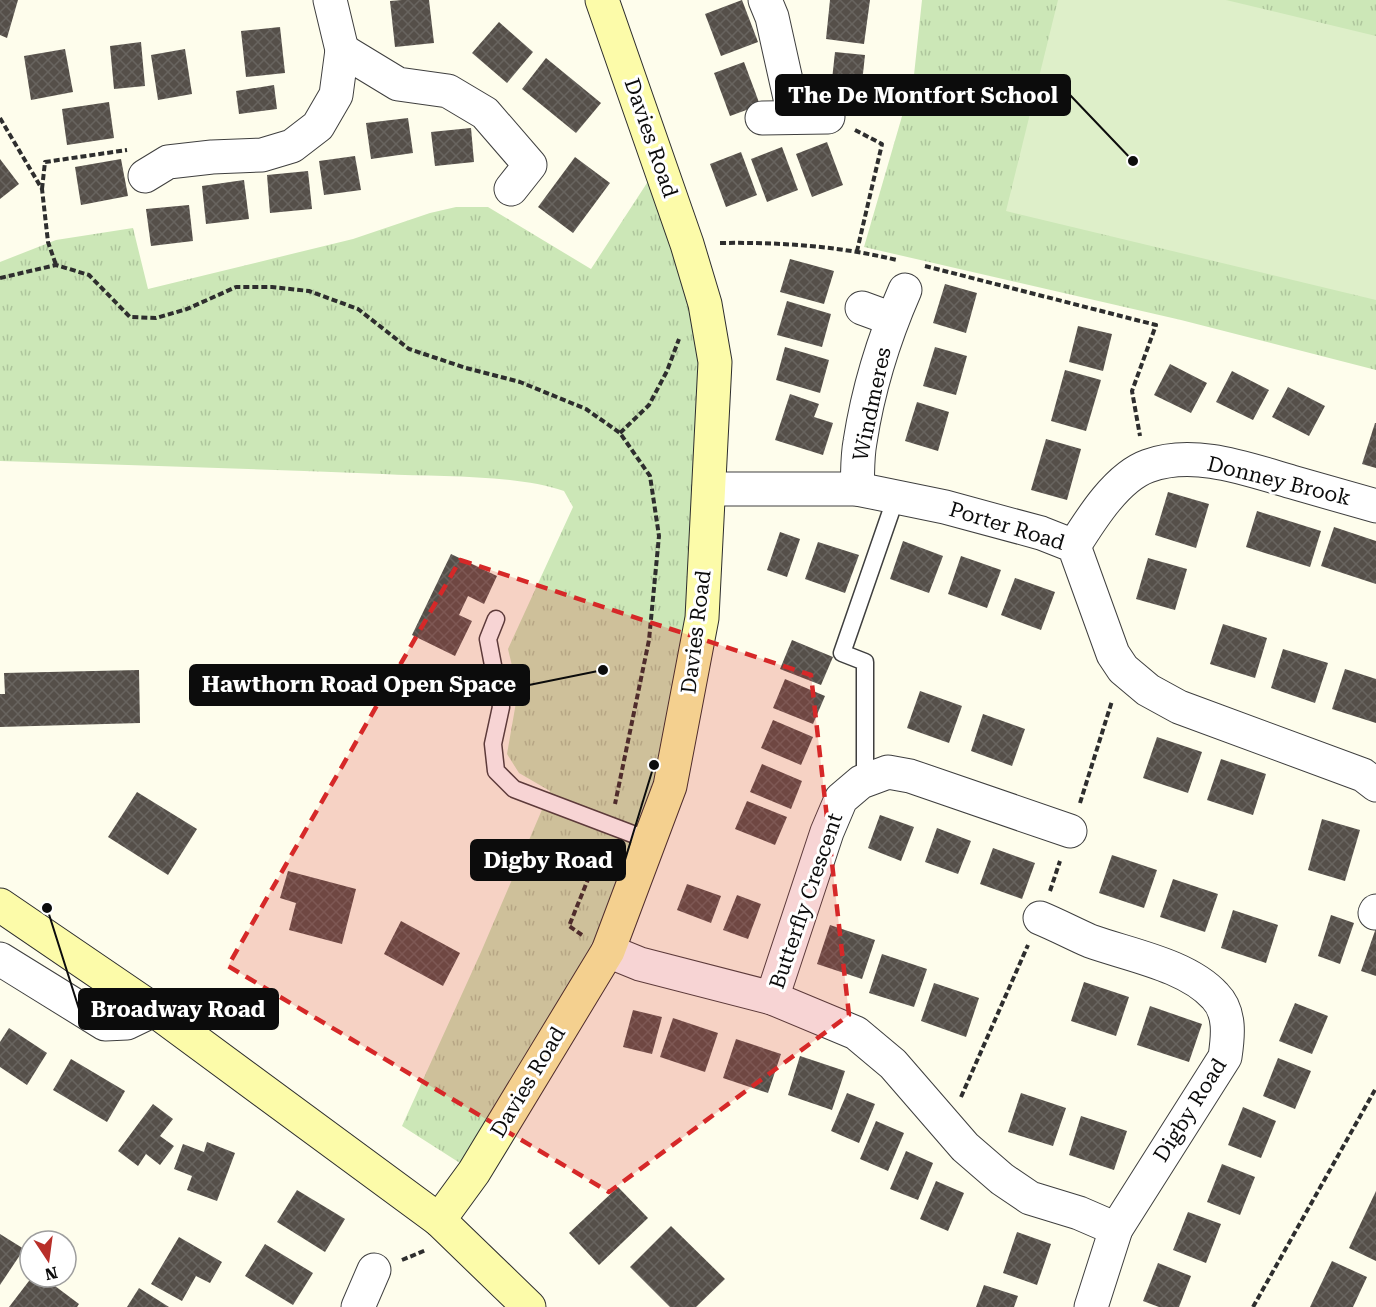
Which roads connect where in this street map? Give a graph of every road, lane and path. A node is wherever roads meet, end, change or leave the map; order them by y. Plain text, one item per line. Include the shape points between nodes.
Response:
1 (330, 0) edge
2 (602, 0) edge
3 (765, 0) edge
4 (342, 50) junction
5 (794, 116) junction
6 (828, 117) joint
7 (0, 118) edge
8 (762, 118) dead end
9 (160, 160) joint
10 (42, 189) junction
11 (511, 189) dead end
12 (687, 244) junction
13 (857, 251) junction
14 (56, 265) junction
15 (0, 278) edge
16 (906, 284) junction
17 (705, 304) junction
18 (862, 308) dead end
19 (620, 433) junction
20 (1146, 466) junction
21 (709, 489) junction
22 (857, 489) junction
23 (896, 497) junction
24 (1376, 506) edge
25 (1074, 546) junction
26 (496, 619) dead end
27 (865, 781) junction
28 (1376, 785) edge
29 (610, 826) junction
30 (1070, 831) dead end
31 (651, 841) junction
32 (0, 905) edge
33 (1040, 918) dead end
34 (608, 951) junction
35 (0, 958) edge
36 (772, 999) junction
37 (154, 1010) junction
38 (1376, 1088) edge
39 (448, 1229) junction
40 (1116, 1229) junction
41 (374, 1270) joint
42 (358, 1307) edge
43 (529, 1307) edge
44 (1091, 1307) edge
45 (1253, 1307) edge

1 - 4 street
2 - 12 street, Davies Road
3 - 5 street
4 - 9 street via 336,95 318,126 292,146 262,155
4 - 11 street via 398,84 448,91 485,113 530,165
5 - 6 street
5 - 8 street
6 - 13 path via 882,144
7 - 10 path
9 - 10 path via 45,162
10 - 14 path via 48,242
12 - 13 path via 769,242
12 - 17 street, Davies Road
13 - 16 path
14 - 15 path
14 - 19 path via 89,275 130,317 156,318 236,287 309,291 358,309 409,349 520,382 586,409
16 - 18 street, Windmeres
16 - 20 path via 1156,325 1132,391
16 - 22 street, Windmeres via 872,387 860,443
17 - 19 path via 685,320 668,371 649,405
17 - 21 street, Davies Road via 715,362
19 - 29 path via 650,476 659,536 649,640
20 - 24 street, Donney Brook via 1192,459 1236,466
20 - 25 street, Donney Brook via 1120,484
21 - 22 street, Porter Road
21 - 31 street, Davies Road via 702,618 670,786
22 - 23 street, Porter Road
23 - 25 street, Porter Road via 1031,530
23 - 27 lane via 842,653 865,662
25 - 28 street, Porter Road via 1113,654 1123,669 1148,690 1179,707 1363,775
26 - 29 lane via 488,639 501,706 493,744 496,771 514,789
27 - 30 street, Butterfly Crescent via 888,772 910,776
27 - 36 street, Butterfly Crescent via 841,799
29 - 31 lane
29 - 34 path via 568,927
31 - 34 street, Davies Road
32 - 37 street
33 - 40 street, Digby Road via 1195,980 1217,997 1226,1018 1229,1035 1225,1057
34 - 36 street via 640,964
34 - 39 street, Davies Road via 474,1172
35 - 37 street via 105,1023 127,1023
36 - 40 street via 856,1033 893,1064 965,1147 1030,1198
37 - 39 street
38 - 45 path
39 - 41 path
39 - 43 street
40 - 44 street, Digby Road
41 - 42 street

